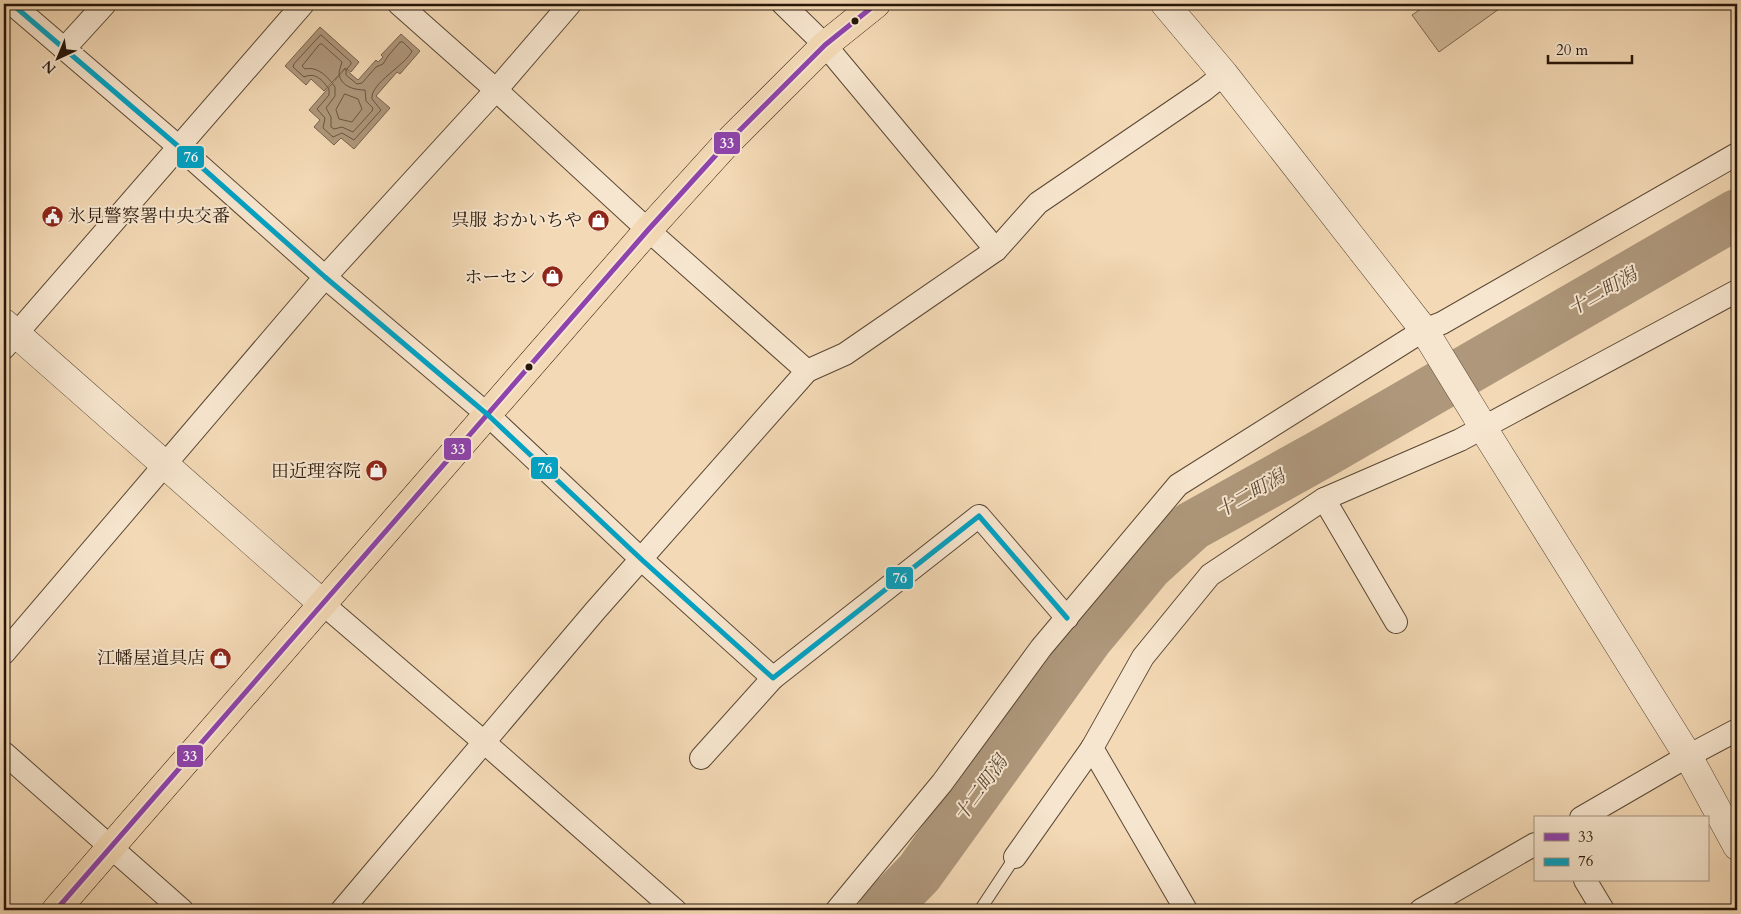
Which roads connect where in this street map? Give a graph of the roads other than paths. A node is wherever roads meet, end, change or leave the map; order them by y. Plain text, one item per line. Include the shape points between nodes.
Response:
1 (12, 4) edge
2 (105, 4) edge
3 (303, 4) edge
4 (398, 4) edge
5 (570, 4) edge
6 (783, 4) edge
7 (876, 4) edge
8 (1166, 4) edge
9 (824, 44) junction
10 (64, 48) junction
11 (1224, 74) junction
12 (496, 90) junction
13 (178, 147) junction
14 (1737, 154) edge
15 (648, 230) junction
16 (996, 250) junction
17 (325, 278) junction
18 (1737, 291) edge
19 (8, 335) edge
20 (1427, 335) junction
21 (807, 371) junction
22 (488, 414) junction
23 (1480, 421) junction
24 (165, 465) junction
25 (1324, 499) junction
26 (641, 559) junction
27 (322, 604) junction
28 (1067, 618) junction
29 (1396, 622) dead end
30 (4, 653) edge
31 (773, 678) junction
32 (1737, 730) edge
33 (485, 743) junction
34 (1092, 748) junction
35 (4, 753) edge
36 (1688, 756) junction
37 (701, 758) dead end
38 (1584, 816) edge
39 (1534, 845) edge
40 (1737, 846) edge
41 (110, 848) junction
42 (1015, 857) joint
43 (1586, 882) edge
44 (56, 910) edge
45 (182, 910) edge
46 (342, 910) edge
47 (675, 910) edge
48 (837, 910) edge
49 (980, 910) edge
50 (1186, 910) edge
51 (1421, 910) edge
52 (1603, 910) edge

1 - 10 street
2 - 10 street
3 - 13 street
4 - 12 street
5 - 12 street
6 - 9 street
7 - 9 highway
8 - 11 street
9 - 15 highway
9 - 16 street
10 - 13 street
11 - 16 street via 1038,203
11 - 20 street
12 - 15 street
12 - 17 street
13 - 17 street
13 - 19 street
14 - 20 street via 1442,323
15 - 21 street
15 - 22 highway
16 - 21 street via 846,354
17 - 22 street
17 - 24 street
18 - 23 street
19 - 24 street
20 - 23 street
20 - 28 street via 1178,484
21 - 26 street
22 - 26 street
22 - 27 highway
23 - 25 street via 1460,440
23 - 36 street
24 - 27 street
24 - 30 street
25 - 29 street
25 - 34 street via 1210,575 1143,657
26 - 31 street
26 - 33 street
27 - 33 street
27 - 41 highway
28 - 31 street via 979,516
28 - 48 street via 942,783
31 - 37 street
32 - 36 street
33 - 46 street
33 - 47 street
34 - 42 street
34 - 50 street
35 - 41 street
36 - 38 street
36 - 40 street
39 - 51 street
41 - 44 highway
41 - 45 street
42 - 49 lane
43 - 52 street

